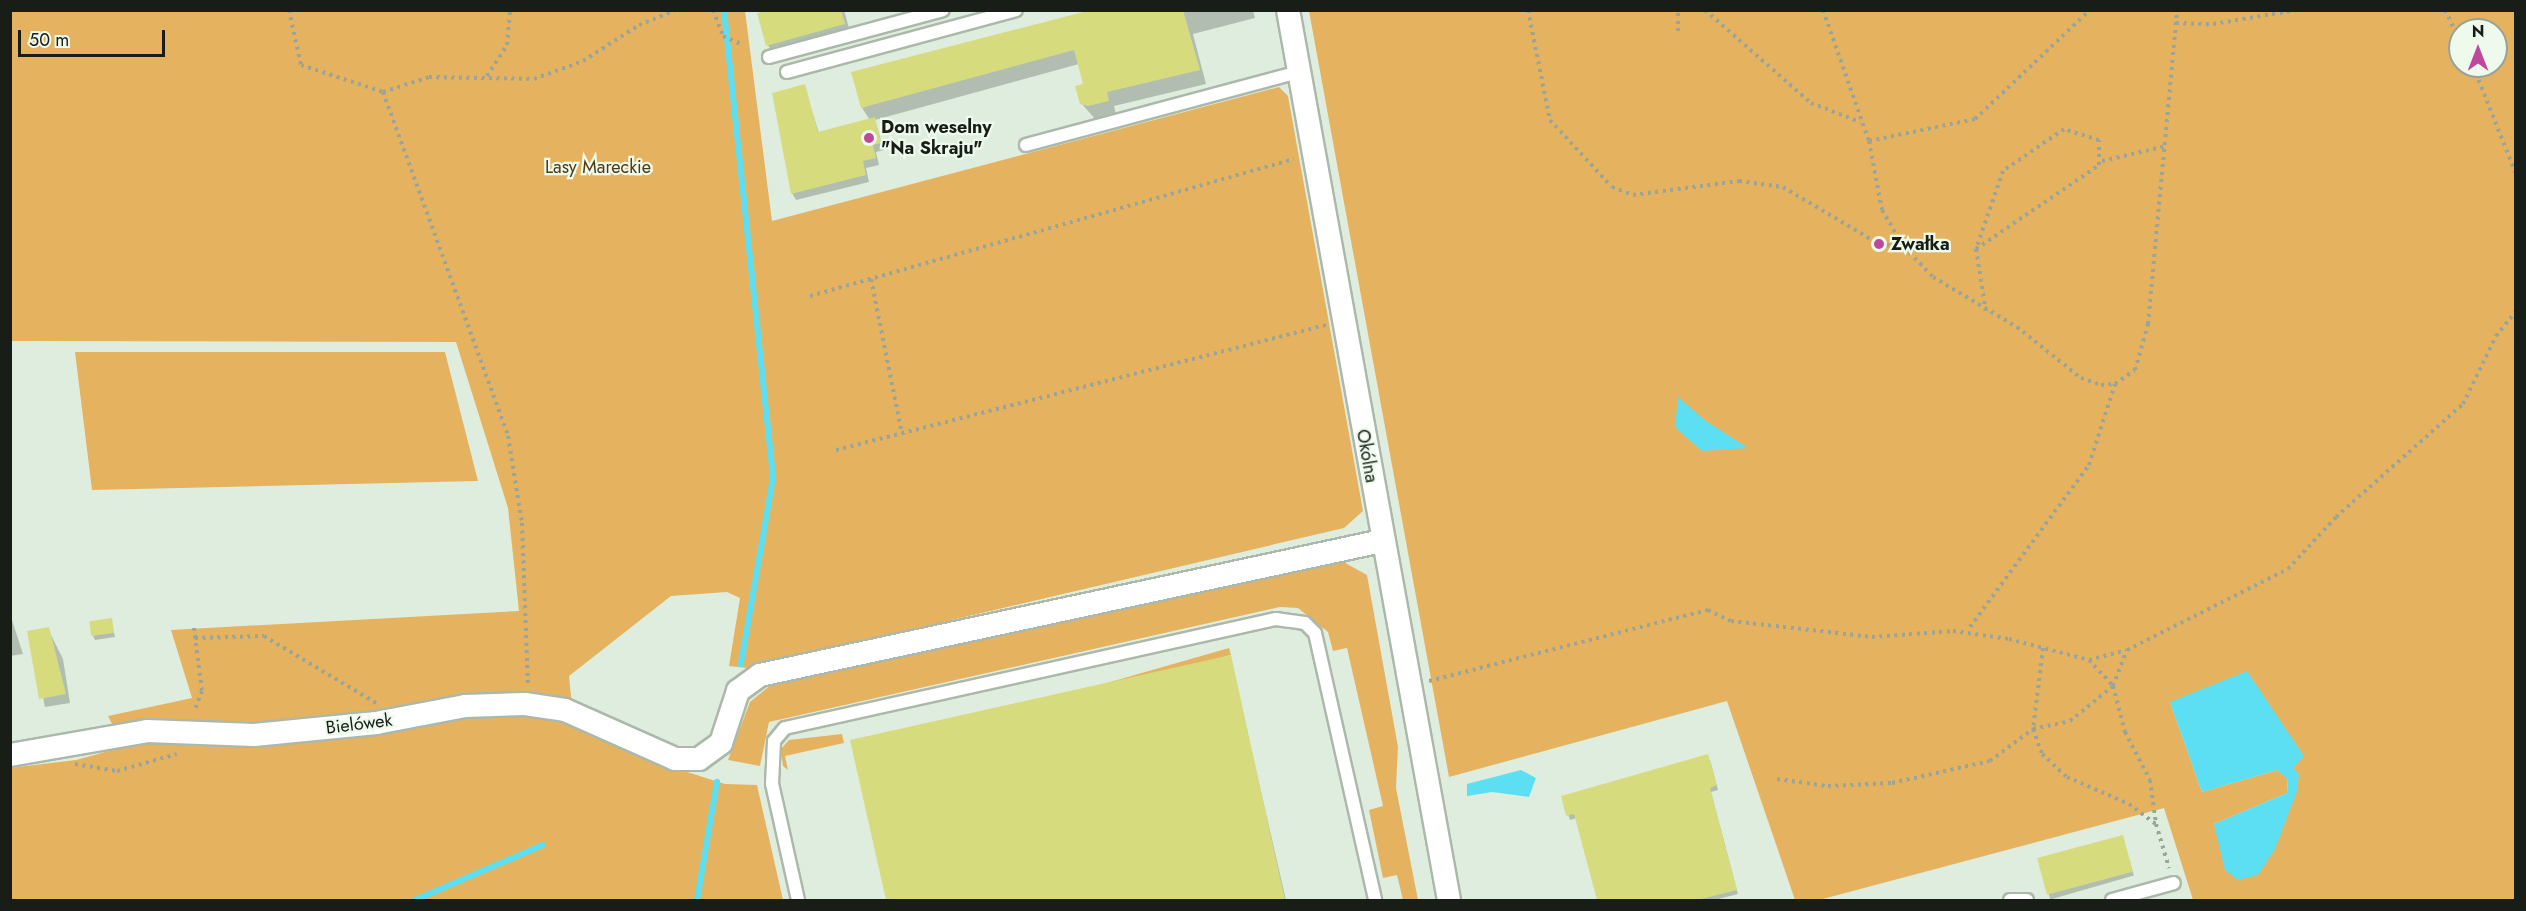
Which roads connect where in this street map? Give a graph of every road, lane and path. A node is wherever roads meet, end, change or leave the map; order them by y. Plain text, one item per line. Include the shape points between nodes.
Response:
1 (289, 10) edge
2 (510, 10) edge
3 (676, 10) edge
4 (943, 10) edge
5 (1016, 10) edge
6 (1288, 10) edge
7 (1528, 10) edge
8 (1678, 10) edge
9 (1705, 10) edge
10 (1823, 10) edge
11 (2090, 10) edge
12 (2177, 10) edge
13 (2297, 10) edge
14 (712, 11) edge
15 (2176, 23) junction
16 (1678, 31) dead end
17 (741, 44) dead end
18 (769, 57) dead end
19 (787, 72) dead end
20 (1299, 72) junction
21 (486, 77) junction
22 (2478, 78) edge
23 (383, 92) junction
24 (1861, 122) junction
25 (1869, 141) junction
26 (1026, 145) dead end
27 (2166, 146) junction
28 (1312, 154) junction
29 (2102, 161) junction
30 (2516, 174) edge
31 (1904, 248) junction
32 (1976, 249) junction
33 (871, 279) junction
34 (810, 296) dead end
35 (2516, 311) edge
36 (1986, 313) junction
37 (1343, 320) junction
38 (2115, 384) junction
39 (902, 434) junction
40 (836, 450) dead end
41 (1382, 541) junction
42 (1970, 627) dead end
43 (194, 628) dead end
44 (195, 638) junction
45 (2043, 648) junction
46 (2127, 650) junction
47 (2089, 660) junction
48 (1408, 686) junction
49 (2113, 686) junction
50 (525, 704) junction
51 (403, 719) junction
52 (2033, 729) junction
53 (185, 744) junction
54 (60, 747) junction
55 (10, 755) edge
56 (1777, 779) dead end
57 (2156, 824) junction
58 (2174, 883) joint
59 (798, 900) edge
60 (1375, 900) edge
61 (1449, 900) edge
62 (2010, 900) edge
63 (2027, 900) edge
64 (2112, 900) edge

1 - 23 path via 301,65
2 - 21 path via 507,45
3 - 21 path via 639,25 583,61 534,79
4 - 18 lane
5 - 19 lane
6 - 20 street, Okólna
7 - 31 path via 1550,120 1612,187 1633,195 1739,181 1783,187 1879,244
8 - 16 path
9 - 24 path via 1811,103
10 - 24 path
11 - 25 path via 1975,119
12 - 15 path
13 - 15 path via 2213,24
14 - 17 path via 723,36
15 - 27 path
20 - 26 lane
20 - 28 street, Okólna
21 - 23 path via 429,77
22 - 30 path
23 - 50 path via 508,436 522,523 530,657
24 - 25 path
25 - 31 path via 1882,210
27 - 29 path
27 - 38 path via 2148,324 2135,370
28 - 33 path
28 - 37 street, Okólna
29 - 32 path
29 - 32 path via 2099,140 2064,129 2002,171
31 - 36 path via 1934,277
32 - 36 path
33 - 34 path
33 - 39 path
35 - 46 path via 2496,336 2463,404 2336,517 2288,569
36 - 38 path via 2017,327 2081,378
37 - 39 path
37 - 41 street, Okólna
38 - 42 path via 2089,465
39 - 40 path
41 - 48 street, Okólna
41 - 50 street, Bielówek via 760,675 733,700 721,744 699,759 675,759 565,710
43 - 44 path
44 - 51 path via 264,636
44 - 53 path via 201,690
45 - 47 path
45 - 48 path via 1953,631 1872,637 1802,625 1750,624 1708,610
45 - 52 path
46 - 47 path
46 - 49 path
47 - 49 path
48 - 61 street, Okólna
49 - 52 path via 2070,721
49 - 57 path via 2125,732 2150,780
50 - 51 street, Bielówek via 465,706
51 - 53 street, Bielówek
52 - 56 path via 1990,761 1892,783 1828,786
52 - 57 path via 2042,754 2067,777 2129,804
53 - 54 street, Bielówek via 147,731
53 - 54 path via 117,771 78,768
54 - 55 street, Bielówek
57 - 58 path
58 - 64 lane
59 - 60 lane via 772,784 774,741 785,728 1292,619 1305,623 1318,644
62 - 63 lane

